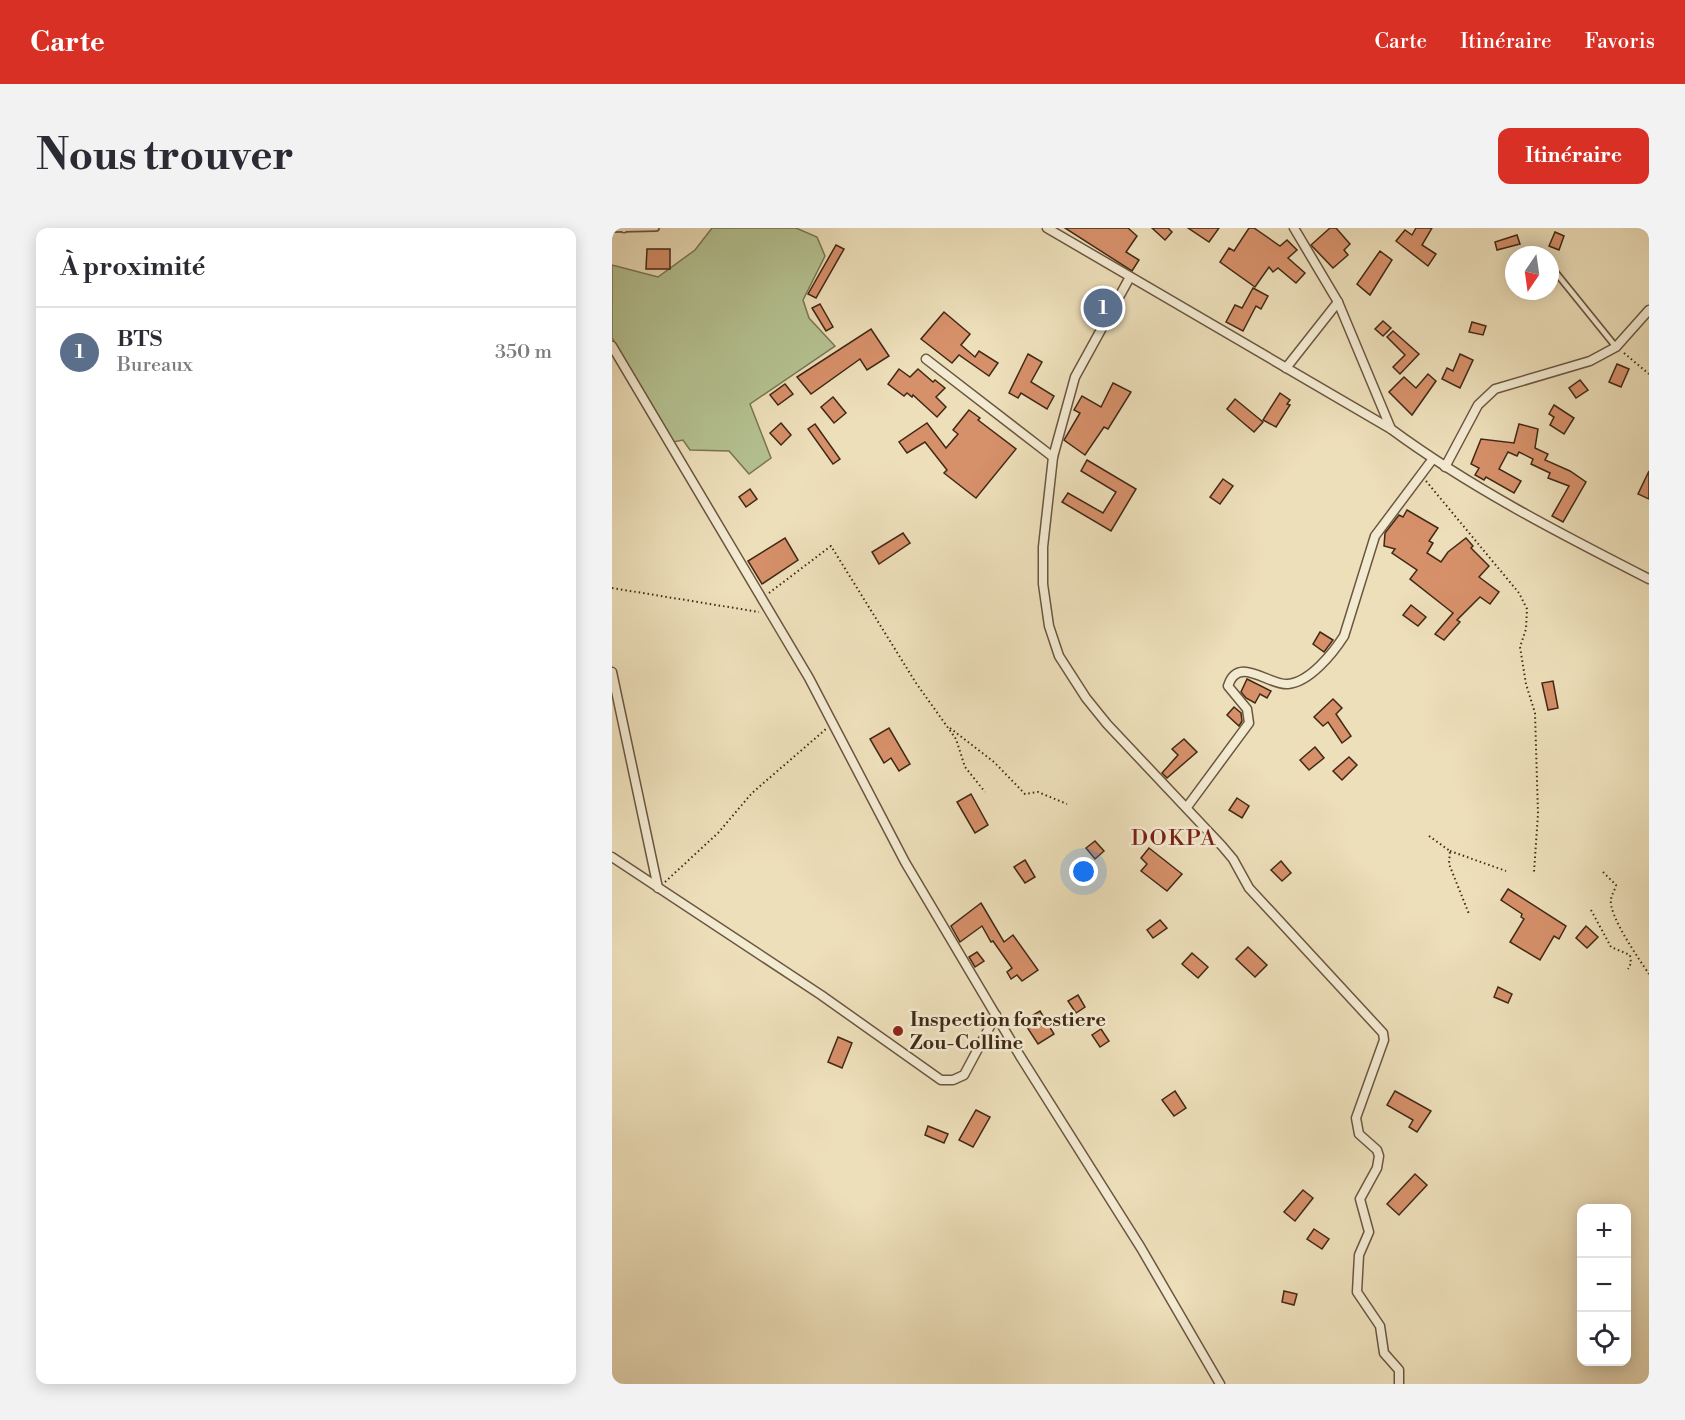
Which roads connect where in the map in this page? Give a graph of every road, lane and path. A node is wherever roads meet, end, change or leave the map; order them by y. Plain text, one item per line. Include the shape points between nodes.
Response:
1 (624, 228) edge
2 (655, 228) edge
3 (1047, 228) edge
4 (1294, 228) edge
5 (612, 229) edge
6 (1130, 276) junction
7 (1559, 276) edge
8 (1338, 302) junction
9 (1649, 310) edge
10 (612, 346) edge
11 (1616, 347) junction
12 (926, 359) dead end
13 (1286, 368) junction
14 (1649, 374) edge
15 (1391, 429) junction
16 (1053, 457) junction
17 (1432, 460) junction
18 (1445, 467) junction
19 (1420, 474) junction
20 (1649, 579) edge
21 (612, 588) edge
22 (761, 599) junction
23 (770, 614) junction
24 (612, 672) edge
25 (832, 723) junction
26 (948, 726) junction
27 (985, 792) dead end
28 (1067, 804) dead end
29 (1187, 807) junction
30 (1429, 836) dead end
31 (1450, 851) junction
32 (612, 858) edge
33 (1506, 871) dead end
34 (1534, 872) dead end
35 (1603, 872) dead end
36 (658, 888) junction
37 (1591, 910) dead end
38 (1469, 914) dead end
39 (1628, 969) dead end
40 (1649, 974) edge
41 (996, 1015) junction
42 (1220, 1384) edge
43 (1399, 1384) edge

1 - 2 lane
1 - 5 lane
3 - 6 street
4 - 8 street
6 - 13 street
6 - 16 street via 1075,377
7 - 11 lane
8 - 13 street
8 - 15 street
9 - 11 street
10 - 22 street
11 - 14 path
11 - 18 street via 1590,361 1496,389 1478,405
12 - 16 street
13 - 15 street
15 - 17 street
16 - 29 street via 1043,584 1049,626 1059,656 1107,724
17 - 18 street
17 - 19 street
18 - 20 street
19 - 29 street via 1375,536 1344,636 1335,650 1302,680 1290,684 1246,671 1230,680 1227,686 1247,709 1249,723
19 - 34 path via 1519,593 1527,609 1520,647 1535,713 1538,814
21 - 23 path
22 - 23 street
22 - 26 path via 831,546 916,683
23 - 25 street
24 - 36 street
25 - 36 path via 757,788 718,833
25 - 41 street via 905,862
26 - 27 path via 964,767
26 - 28 path via 994,762 1025,794 1038,792
29 - 43 street via 1233,859 1250,888 1383,1033 1384,1040 1356,1118 1359,1134 1377,1150 1379,1161 1360,1199 1369,1232 1359,1255 1357,1285 1362,1301 1380,1326 1384,1353 1399,1370
30 - 31 path
31 - 33 path
31 - 38 path via 1449,864
32 - 36 street
35 - 40 path via 1616,885 1612,908 1626,942
36 - 41 street via 941,1080 964,1075
37 - 39 path via 1611,947 1630,955
41 - 42 street via 1141,1248

